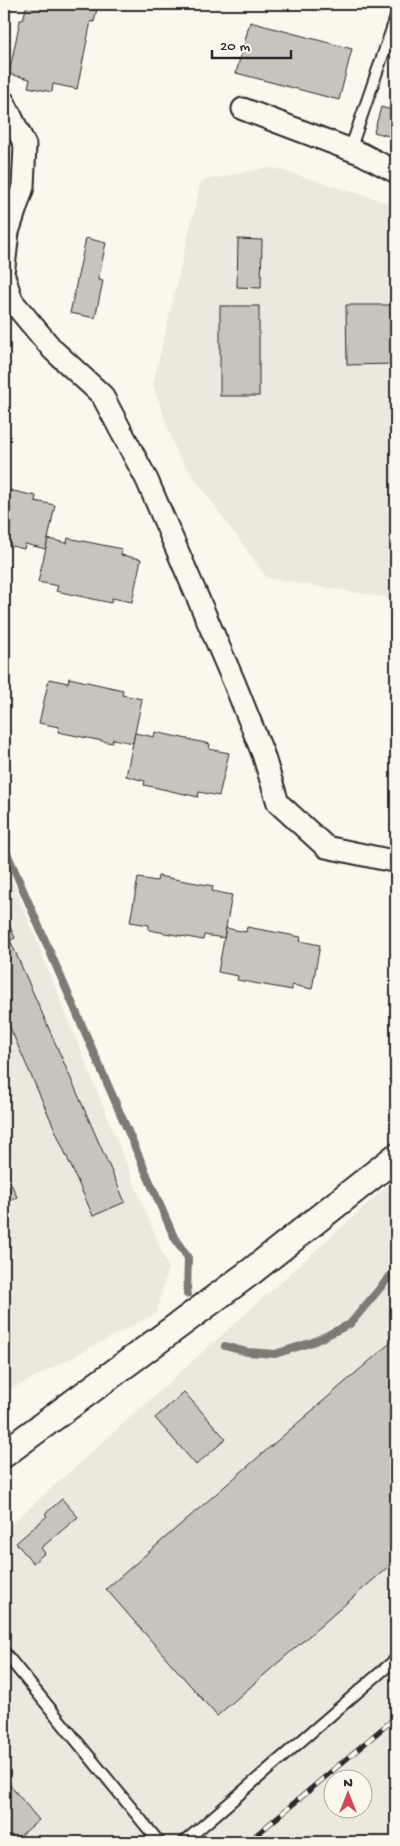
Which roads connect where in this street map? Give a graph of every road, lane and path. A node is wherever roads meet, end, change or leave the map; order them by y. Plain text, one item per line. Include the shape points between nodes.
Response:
1 (396, 17) edge
2 (4, 102) edge
3 (242, 109) dead end
4 (350, 150) junction
5 (396, 172) edge
6 (4, 267) edge
7 (4, 276) edge
8 (396, 859) edge
9 (396, 1157) edge
10 (4, 1454) edge
11 (4, 1652) edge
12 (396, 1659) edge
13 (159, 1842) edge
14 (184, 1842) edge

1 - 4 lane
2 - 6 street via 25,145 23,187 8,232
3 - 4 street
4 - 5 street
7 - 8 street via 12,301 53,350 102,395 147,480 234,682 263,754 278,803 326,847
9 - 10 street via 252,1271
11 - 13 lane
12 - 14 lane

